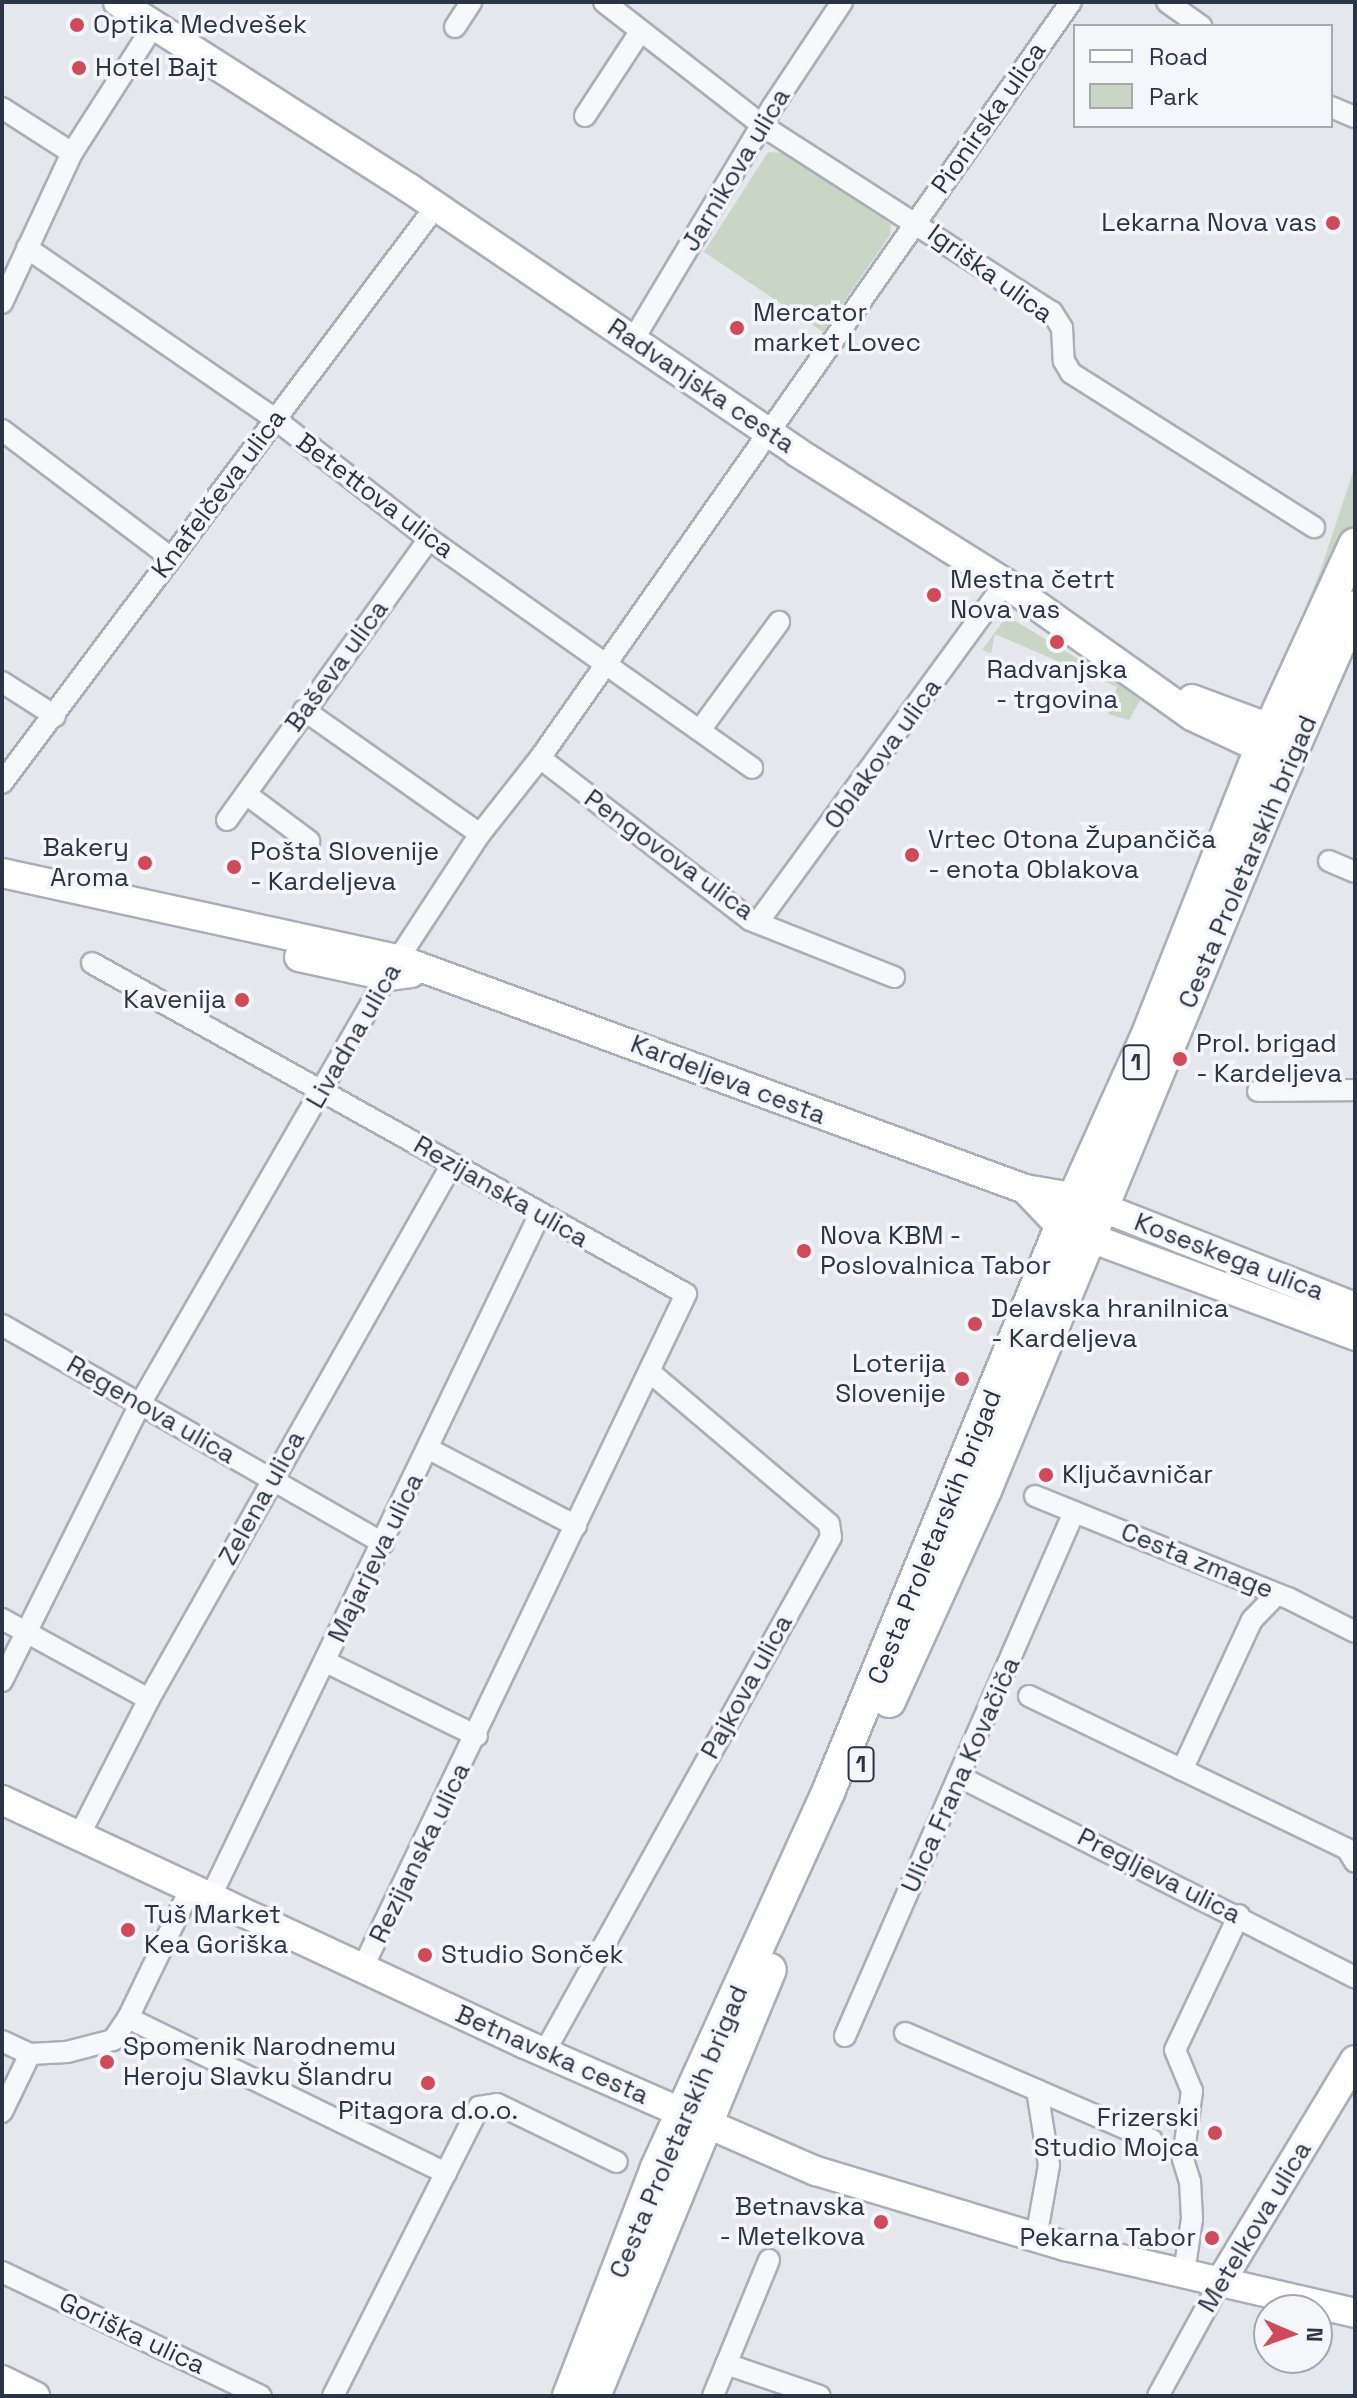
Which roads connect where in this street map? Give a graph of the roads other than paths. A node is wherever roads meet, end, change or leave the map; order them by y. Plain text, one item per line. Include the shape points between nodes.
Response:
1 (118, 2) edge
2 (471, 2) edge
3 (604, 2) edge
4 (842, 2) edge
5 (1071, 2) edge
6 (1167, 2) edge
7 (1198, 24) edge
8 (154, 25) junction
9 (455, 27) dead end
10 (640, 32) junction
11 (2, 108) edge
12 (1333, 108) edge
13 (585, 116) dead end
14 (1355, 117) edge
15 (763, 126) junction
16 (72, 153) junction
17 (436, 206) junction
18 (917, 221) junction
19 (27, 248) junction
20 (2, 303) edge
21 (633, 340) junction
22 (275, 419) junction
23 (2, 430) edge
24 (770, 431) junction
25 (1314, 527) dead end
26 (429, 539) junction
27 (1355, 545) edge
28 (171, 558) junction
29 (1005, 583) junction
30 (1355, 607) edge
31 (779, 622) dead end
32 (603, 663) junction
33 (2, 682) edge
34 (304, 710) junction
35 (55, 716) junction
36 (700, 730) junction
37 (1279, 744) junction
38 (540, 758) junction
39 (752, 768) dead end
40 (2, 783) edge
41 (246, 794) junction
42 (227, 820) dead end
43 (480, 834) junction
44 (309, 841) dead end
45 (1329, 861) dead end
46 (1355, 872) edge
47 (2, 873) edge
48 (2, 886) edge
49 (758, 922) junction
50 (92, 963) dead end
51 (392, 968) junction
52 (894, 977) dead end
53 (1355, 1090) edge
54 (322, 1091) junction
55 (1258, 1091) dead end
56 (452, 1164) junction
57 (1025, 1189) junction
58 (1091, 1202) junction
59 (539, 1216) junction
60 (1074, 1232) junction
61 (1355, 1307) edge
62 (2, 1325) edge
63 (1355, 1336) edge
64 (651, 1373) junction
65 (140, 1404) junction
66 (429, 1449) junction
67 (272, 1479) junction
68 (1035, 1496) dead end
69 (1074, 1512) junction
70 (576, 1526) junction
71 (383, 1543) junction
72 (1277, 1594) junction
73 (2, 1619) edge
74 (27, 1632) junction
75 (1355, 1632) edge
76 (326, 1662) junction
77 (2, 1681) edge
78 (1029, 1696) dead end
79 (149, 1699) junction
80 (477, 1736) junction
81 (1182, 1770) junction
82 (962, 1778) junction
83 (2, 1800) edge
84 (79, 1836) junction
85 (1355, 1862) edge
86 (200, 1894) junction
87 (1239, 1915) junction
88 (362, 1969) junction
89 (1355, 1977) edge
90 (128, 2018) junction
91 (905, 2033) dead end
92 (845, 2036) dead end
93 (2, 2041) edge
94 (544, 2053) junction
95 (30, 2054) junction
96 (1355, 2060) edge
97 (1037, 2090) junction
98 (2, 2112) edge
99 (695, 2121) junction
100 (1152, 2140) dead end
101 (617, 2162) dead end
102 (446, 2173) junction
103 (1036, 2238) junction
104 (769, 2260) dead end
105 (2, 2272) edge
106 (1184, 2273) junction
107 (1221, 2281) junction
108 (1355, 2313) edge
109 (726, 2364) junction
110 (2, 2380) edge
111 (35, 2396) edge
112 (261, 2396) edge
113 (333, 2396) edge
114 (569, 2396) edge
115 (594, 2396) edge
116 (713, 2396) edge
117 (820, 2396) edge
118 (1158, 2396) edge

1 - 8 street, Radvanjska cesta
2 - 9 street
3 - 10 street, Igriška ulica
4 - 15 street, Jarnikova ulica
5 - 18 street, Pionirska ulica
6 - 7 street
8 - 16 street
8 - 17 street, Radvanjska cesta
10 - 13 street
10 - 15 street, Igriška ulica
11 - 16 street
12 - 14 street
15 - 18 street, Igriška ulica
15 - 21 street, Jarnikova ulica
16 - 19 street
17 - 21 street, Radvanjska cesta
17 - 22 street, Knafelčeva ulica
18 - 24 street, Pionirska ulica
18 - 25 street, Igriška ulica via 1052,312 1062,328 1064,361 1071,373
19 - 20 street
19 - 22 street, Betettova ulica
21 - 24 street, Radvanjska cesta
22 - 26 street, Betettova ulica
22 - 28 street, Knafelčeva ulica
23 - 28 street
24 - 29 street, Radvanjska cesta
24 - 32 street, Livadna ulica
26 - 32 street, Betettova ulica
26 - 34 street, Baševa ulica
27 - 37 main road, Cesta Proletarskih brigad / 1
28 - 35 street, Knafelčeva ulica
29 - 37 street, Radvanjska cesta via 1161,689 1192,716
29 - 49 street, Oblakova ulica
30 - 37 main road, Cesta Proletarskih brigad / 1
31 - 36 street
32 - 36 street, Betettova ulica
32 - 38 street, Livadna ulica
33 - 35 street
34 - 41 street, Baševa ulica
34 - 43 street
35 - 40 street, Knafelčeva ulica
36 - 39 street, Betettova ulica
37 - 58 main road, Cesta Proletarskih brigad / 1
38 - 43 street, Livadna ulica
38 - 49 street, Pengovova ulica
41 - 42 street, Baševa ulica
41 - 44 street
43 - 51 street, Livadna ulica
45 - 46 street
47 - 51 street, Kardeljeva cesta
48 - 51 street, Kardeljeva cesta
49 - 52 street, Pengovova ulica
50 - 54 street, Rezijanska ulica
51 - 54 street, Livadna ulica
51 - 57 street, Kardeljeva cesta via 430,971
53 - 55 street
54 - 56 street, Rezijanska ulica
54 - 65 street, Livadna ulica
56 - 59 street, Rezijanska ulica
56 - 67 street, Zelena ulica
57 - 58 street, Kardeljeva cesta
57 - 60 street
58 - 60 main road, Cesta Proletarskih brigad / 1
58 - 61 street, Koseskega ulica
59 - 64 street, Rezijanska ulica via 686,1294
59 - 66 street, Majarjeva ulica
60 - 63 street, Koseskega ulica
60 - 99 main road, Cesta Proletarskih brigad / 1 via 986,1488
62 - 65 street, Regenova ulica
64 - 70 street, Rezijanska ulica
64 - 94 street, Pajkova ulica via 829,1524 831,1537
65 - 67 street, Regenova ulica
65 - 74 street, Livadna ulica
66 - 70 street
66 - 71 street, Majarjeva ulica
67 - 71 street, Regenova ulica
67 - 79 street, Zelena ulica
68 - 69 street, Cesta zmage
69 - 72 street, Cesta zmage
69 - 82 street, Ulica Frana Kovačiča
70 - 80 street, Rezijanska ulica
71 - 76 street, Majarjeva ulica
72 - 75 street, Cesta zmage
72 - 81 street via 1252,1620
73 - 74 street
74 - 77 street, Livadna ulica
74 - 79 street
76 - 80 street, Rezijanska ulica
76 - 86 street, Majarjeva ulica
78 - 81 street
79 - 84 street, Zelena ulica
80 - 88 street, Rezijanska ulica
81 - 85 street via 1347,1849
82 - 87 street, Pregljeva ulica
82 - 92 street, Ulica Frana Kovačiča
83 - 84 street, Betnavska cesta
84 - 86 street, Betnavska cesta
86 - 88 street, Betnavska cesta
86 - 90 street
87 - 89 street, Pregljeva ulica
87 - 106 street via 1175,2050 1192,2091 1183,2159 1192,2219
88 - 94 street, Betnavska cesta
90 - 95 street via 113,2040 67,2052
90 - 102 street
91 - 97 street
93 - 95 street
94 - 99 street, Betnavska cesta
95 - 98 street
96 - 107 street, Metelkova ulica
97 - 100 street
97 - 103 street via 1049,2165
99 - 103 street, Betnavska cesta via 816,2171
99 - 114 main road, Cesta Proletarskih brigad / 1
99 - 115 main road, Cesta Proletarskih brigad / 1
101 - 102 street via 497,2104 479,2107
102 - 113 street
103 - 106 street, Betnavska cesta
104 - 109 street
105 - 112 street, Goriška ulica
106 - 107 street, Betnavska cesta
107 - 108 street, Betnavska cesta
107 - 118 street, Metelkova ulica
109 - 116 street
109 - 117 street
110 - 111 street

